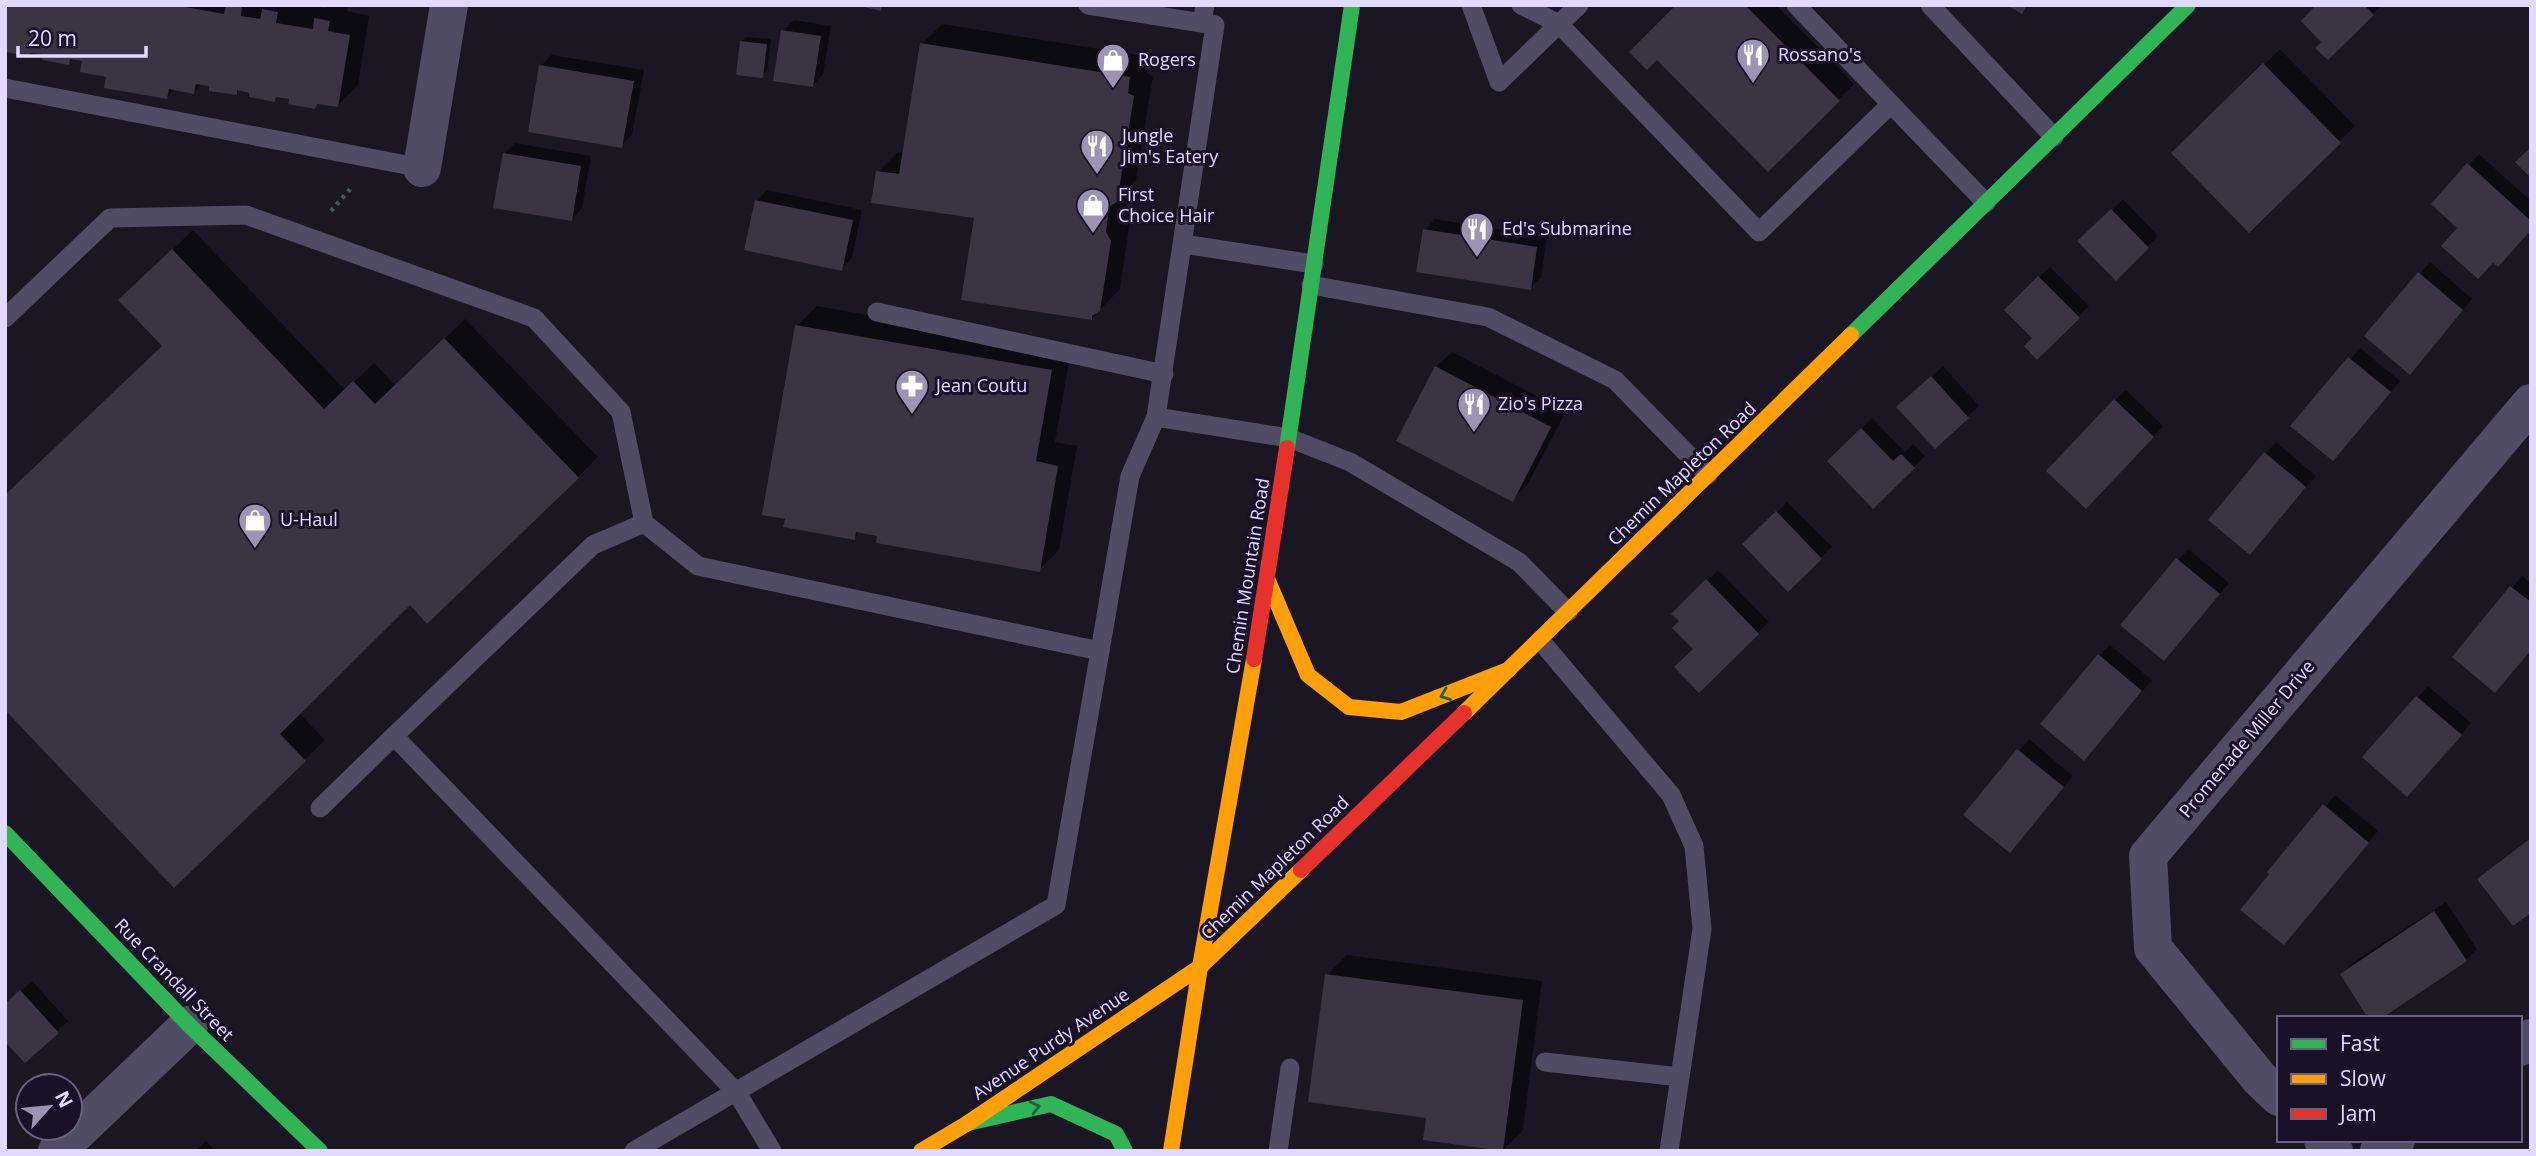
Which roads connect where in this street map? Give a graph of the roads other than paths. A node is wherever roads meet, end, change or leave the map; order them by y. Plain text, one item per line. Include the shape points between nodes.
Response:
1 (449, 5) edge
2 (1088, 5) edge
3 (1352, 5) edge
4 (1471, 5) edge
5 (1521, 5) edge
6 (1579, 5) edge
7 (1796, 5) edge
8 (1930, 5) edge
9 (2188, 5) edge
10 (1204, 14) edge
11 (1559, 24) junction
12 (5, 89) edge
13 (1891, 104) junction
14 (2054, 137) junction
15 (422, 168) joint
16 (1986, 203) junction
17 (1182, 244) junction
18 (1314, 264) junction
19 (1311, 285) junction
20 (877, 312) dead end
21 (5, 318) edge
22 (1164, 374) junction
23 (2531, 403) edge
24 (1156, 417) junction
25 (1289, 438) junction
26 (1708, 475) junction
27 (644, 523) junction
28 (1268, 581) junction
29 (1568, 612) junction
30 (1540, 640) junction
31 (1100, 651) junction
32 (1508, 670) junction
33 (394, 736) junction
34 (320, 808) dead end
35 (5, 833) edge
36 (1199, 967) junction
37 (189, 1025) junction
38 (1545, 1062) dead end
39 (1290, 1068) dead end
40 (1679, 1077) junction
41 (737, 1093) junction
42 (2277, 1095) edge
43 (968, 1124) junction
44 (57, 1151) edge
45 (320, 1151) edge
46 (634, 1151) edge
47 (772, 1151) edge
48 (921, 1151) edge
49 (1125, 1151) edge
50 (1171, 1151) edge
51 (1278, 1151) edge
52 (1668, 1151) edge

1 - 15 street
2 - 10 lane
3 - 18 main road, Chemin Mountain Road
4 - 11 lane via 1499,82
5 - 11 lane
6 - 11 lane
7 - 13 lane
8 - 14 lane
9 - 14 main road, Chemin Mapleton Road
10 - 17 lane via 1215,25
11 - 13 lane via 1759,232
12 - 15 lane
13 - 16 lane
14 - 16 main road, Chemin Mapleton Road
16 - 26 main road, Chemin Mapleton Road
17 - 18 lane
17 - 22 lane
18 - 19 main road, Chemin Mountain Road
19 - 25 main road, Chemin Mountain Road
19 - 26 lane via 1488,317 1615,380
20 - 22 lane
21 - 27 lane via 110,218 246,215 534,318 621,412
22 - 24 lane
23 - 42 street, Promenade Miller Drive via 2148,856 2153,948
24 - 25 lane
24 - 31 lane via 1130,476
25 - 28 main road, Chemin Mountain Road
25 - 29 lane via 1350,462 1518,562
26 - 29 main road, Chemin Mapleton Road
27 - 31 lane via 698,566
27 - 33 lane via 593,545
32 -> 28 main road via 1401,712 1349,707 1308,675
28 - 36 main road, Chemin Mountain Road
29 - 30 main road, Chemin Mapleton Road
30 - 32 main road, Chemin Mapleton Road
30 - 40 lane via 1671,795 1694,846 1702,929
31 - 41 lane via 1056,905
32 - 36 main road, Chemin Mapleton Road
33 - 34 lane
33 - 41 lane
35 - 37 main road, Rue Crandall Street
36 - 43 main road, Avenue Purdy Avenue
36 - 50 main road, Chemin Mountain Road
37 - 44 street
37 - 45 main road, Rue Crandall Street
38 - 40 lane
39 - 51 lane
40 - 52 lane
41 - 46 lane
41 - 47 lane
43 - 48 main road, Avenue Purdy Avenue
43 -> 49 main road via 1051,1104 1116,1133

